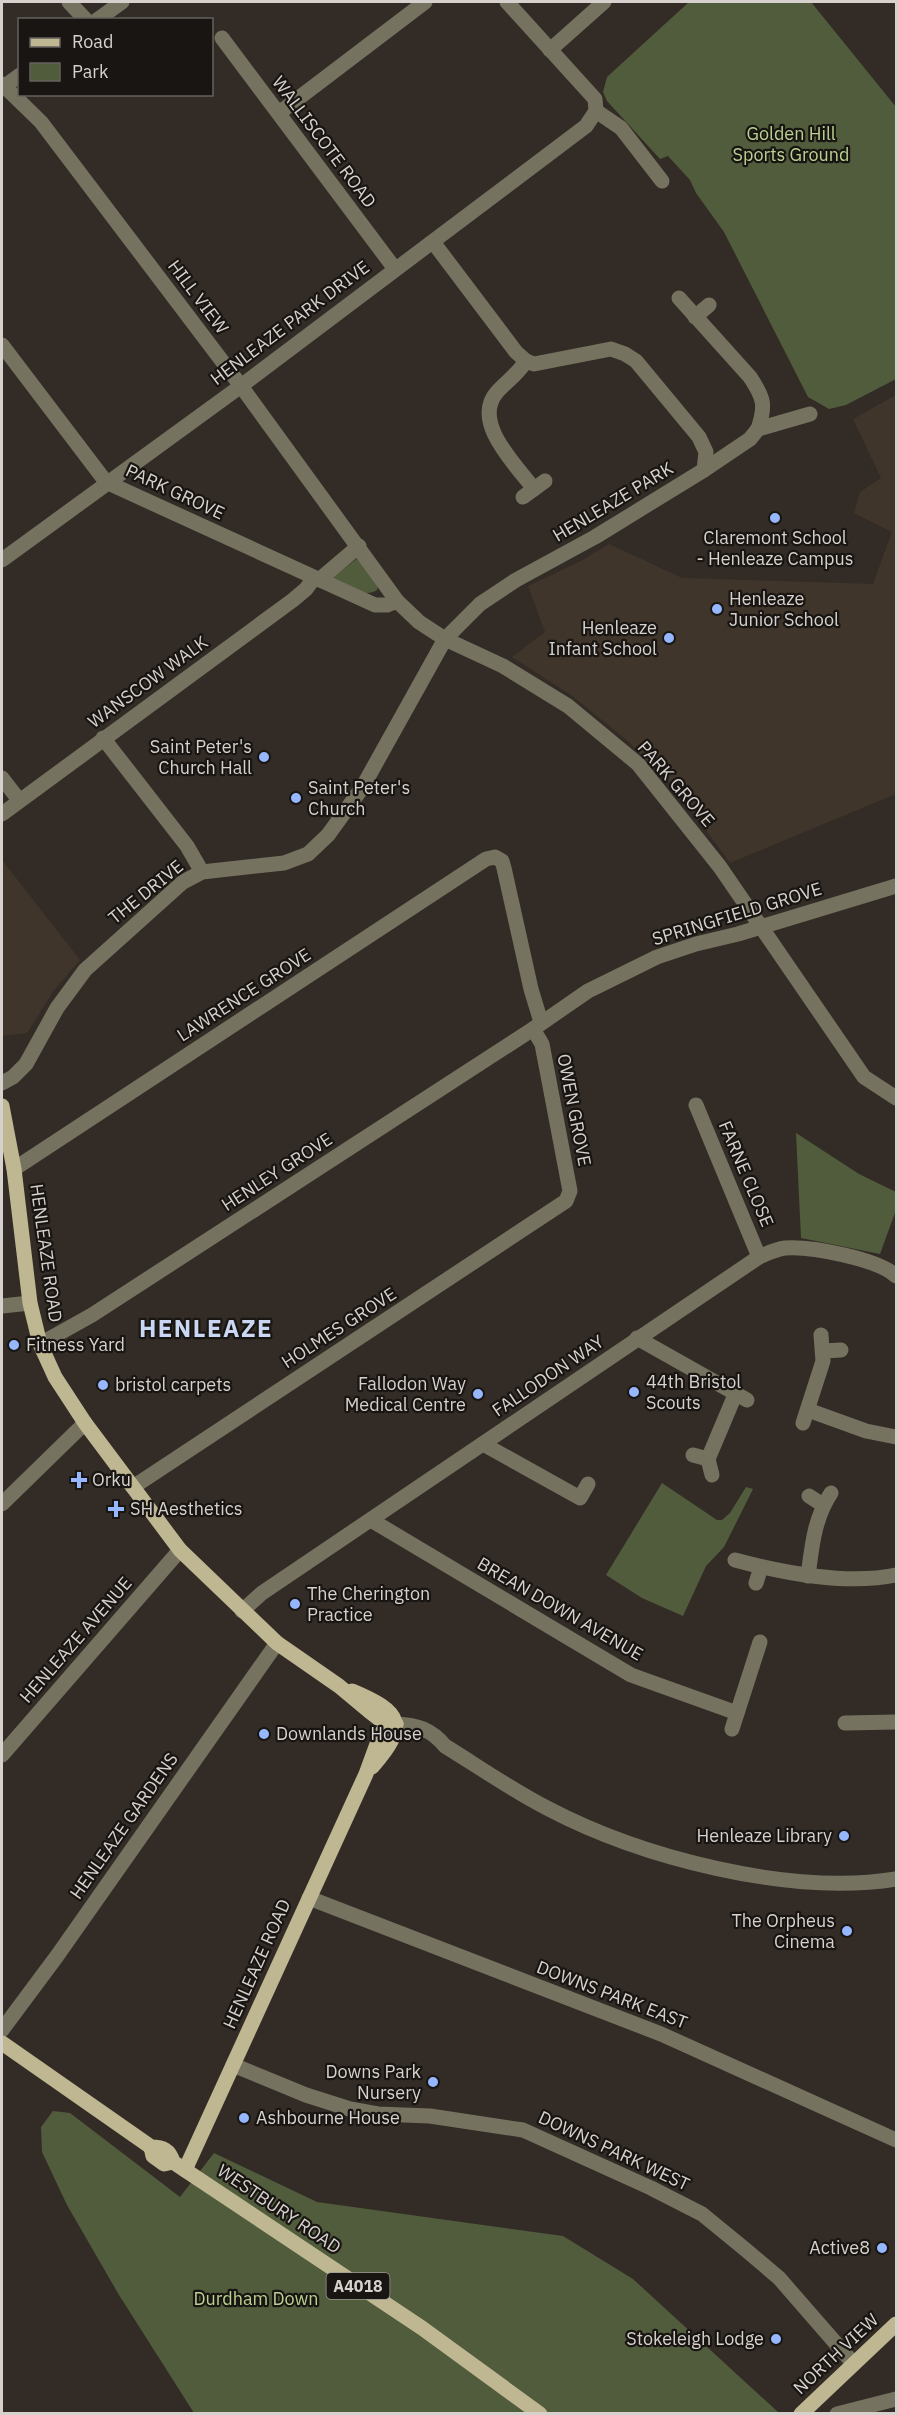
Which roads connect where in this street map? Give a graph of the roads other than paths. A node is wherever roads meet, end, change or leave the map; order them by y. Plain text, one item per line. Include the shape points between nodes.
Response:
1 (69, 2) edge
2 (122, 2) edge
3 (425, 2) edge
4 (507, 2) edge
5 (604, 2) edge
6 (84, 18) edge
7 (100, 18) edge
8 (222, 38) dead end
9 (550, 50) junction
10 (18, 76) edge
11 (2, 86) edge
12 (596, 111) junction
13 (279, 113) junction
14 (662, 181) dead end
15 (433, 242) junction
16 (395, 269) junction
17 (679, 298) dead end
18 (709, 304) dead end
19 (695, 317) junction
20 (2, 345) edge
21 (526, 361) junction
22 (241, 386) junction
23 (810, 414) dead end
24 (758, 429) junction
25 (704, 470) junction
26 (106, 482) junction
27 (534, 489) dead end
28 (359, 546) junction
29 (2, 560) edge
30 (317, 578) junction
31 (398, 601) junction
32 (444, 639) junction
33 (103, 738) junction
34 (2, 778) edge
35 (19, 800) junction
36 (2, 814) edge
37 (495, 857) joint
38 (202, 872) junction
39 (897, 886) edge
40 (761, 927) junction
41 (537, 1025) junction
42 (2, 1083) edge
43 (897, 1098) edge
44 (696, 1105) dead end
45 (2, 1106) edge
46 (14, 1169) junction
47 (566, 1201) joint
48 (759, 1257) junction
49 (897, 1276) edge
50 (30, 1303) junction
51 (2, 1306) edge
52 (637, 1338) junction
53 (40, 1344) junction
54 (841, 1350) dead end
55 (85, 1423) junction
56 (897, 1437) edge
57 (483, 1444) junction
58 (712, 1475) dead end
59 (588, 1484) dead end
60 (133, 1487) junction
61 (809, 1496) dead end
62 (2, 1504) edge
63 (371, 1520) junction
64 (180, 1550) junction
65 (735, 1560) dead end
66 (761, 1567) junction
67 (897, 1575) edge
68 (808, 1576) junction
69 (756, 1583) dead end
70 (242, 1611) junction
71 (760, 1642) dead end
72 (277, 1643) junction
73 (737, 1713) junction
74 (897, 1722) edge
75 (845, 1723) dead end
76 (396, 1724) junction
77 (732, 1729) dead end
78 (2, 1755) edge
79 (897, 1879) edge
80 (309, 1898) junction
81 (2, 2030) edge
82 (2, 2043) edge
83 (233, 2065) junction
84 (897, 2140) edge
85 (179, 2166) junction
86 (897, 2324) edge
87 (854, 2363) junction
88 (897, 2400) edge
89 (540, 2414) edge
90 (801, 2414) edge
91 (837, 2414) edge

1 - 6 street
2 - 7 street
3 - 13 street
4 - 9 street
5 - 9 street
8 - 13 street, WALLISCOTE ROAD
9 - 12 street via 595,99
10 - 11 street
11 - 22 street, HILL VIEW via 40,122
12 - 14 street via 621,128
12 - 15 street, HENLEAZE PARK DRIVE via 586,126
13 - 16 street, WALLISCOTE ROAD
15 - 16 street, HENLEAZE PARK DRIVE
15 - 21 street
16 - 22 street, HENLEAZE PARK DRIVE
17 - 19 street
18 - 19 street
19 - 24 street via 759,390 764,405
20 - 26 street, PARK GROVE
21 - 25 street via 534,364 611,349 625,354 646,373 699,437 706,452
21 - 27 street via 498,392 489,421 498,441
22 - 26 street, HENLEAZE PARK DRIVE
22 - 28 street, HILL VIEW
23 - 24 street, HENLEAZE PARK
24 - 25 street, HENLEAZE PARK via 750,439
25 - 32 street, HENLEAZE PARK via 507,586 480,604
26 - 29 street, HENLEAZE PARK DRIVE
26 - 30 street, PARK GROVE
28 - 30 street
28 - 31 street, HILL VIEW
30 - 31 street, PARK GROVE via 375,605
30 - 33 street, WANSCOW WALK via 293,600
31 - 32 street, PARK GROVE
32 - 38 street, THE DRIVE via 362,788 328,835 308,854 284,863
32 - 40 street, PARK GROVE via 502,666 568,706 638,764 720,867
33 - 35 street, WANSCOW WALK
33 - 38 street via 187,846
34 - 35 street
35 - 36 street, WANSCOW WALK
37 - 41 street, OWEN GROVE via 504,868
37 - 46 street, LAWRENCE GROVE via 486,859
38 - 42 street, THE DRIVE via 177,888 85,970 57,1008 26,1064
39 - 40 street, SPRINGFIELD GROVE
40 - 41 street, SPRINGFIELD GROVE via 696,944 622,972
40 - 43 street, PARK GROVE via 864,1077
41 - 47 street, OWEN GROVE via 570,1191
41 - 53 street, HENLEY GROVE via 92,1315
44 - 48 street, FARNE CLOSE
45 - 46 main road, HENLEAZE ROAD
46 - 50 main road, HENLEAZE ROAD
47 - 60 street, HOLMES GROVE
48 - 49 street, FALLODON WAY via 798,1248 868,1261
48 - 52 street, FALLODON WAY
50 - 51 street
50 - 53 main road, HENLEAZE ROAD
52 - 57 street, FALLODON WAY
52 - 58 street via 741,1398 700,1457
53 - 55 main road, HENLEAZE ROAD via 55,1377
54 - 56 street via 822,1343 823,1360 806,1417
55 - 60 main road, HENLEAZE ROAD
55 - 62 street
57 - 59 street via 580,1498
57 - 63 street, FALLODON WAY
60 - 64 main road, HENLEAZE ROAD
61 - 68 street via 827,1499 813,1532
63 - 70 street, FALLODON WAY via 262,1593
63 - 73 street, BREAN DOWN AVENUE via 631,1675
64 - 70 main road, HENLEAZE ROAD
64 - 78 street, HENLEAZE AVENUE
65 - 66 street
66 - 68 street
66 - 69 street
67 - 68 street
70 - 72 main road, HENLEAZE ROAD
71 - 73 street
72 - 76 main road, HENLEAZE ROAD via 339,1686 387,1708
72 - 81 street, HENLEAZE GARDENS
73 - 77 street
74 - 75 street
76 - 79 street via 417,1725 546,1808 640,1848 738,1873 853,1883
76 - 80 main road, HENLEAZE ROAD via 393,1740 366,1774
80 - 83 main road, HENLEAZE ROAD
80 - 84 street, DOWNS PARK EAST via 662,2034
82 - 85 main road, WESTBURY ROAD / A4018 via 151,2147 153,2156 164,2164
83 - 85 main road, HENLEAZE ROAD
83 - 87 street, DOWNS PARK WEST via 350,2109 523,2130 651,2187 702,2214 779,2278
85 - 89 main road, WESTBURY ROAD / A4018 via 422,2328
86 - 87 main road, NORTH VIEW
87 - 90 main road, NORTH VIEW
88 - 91 street

